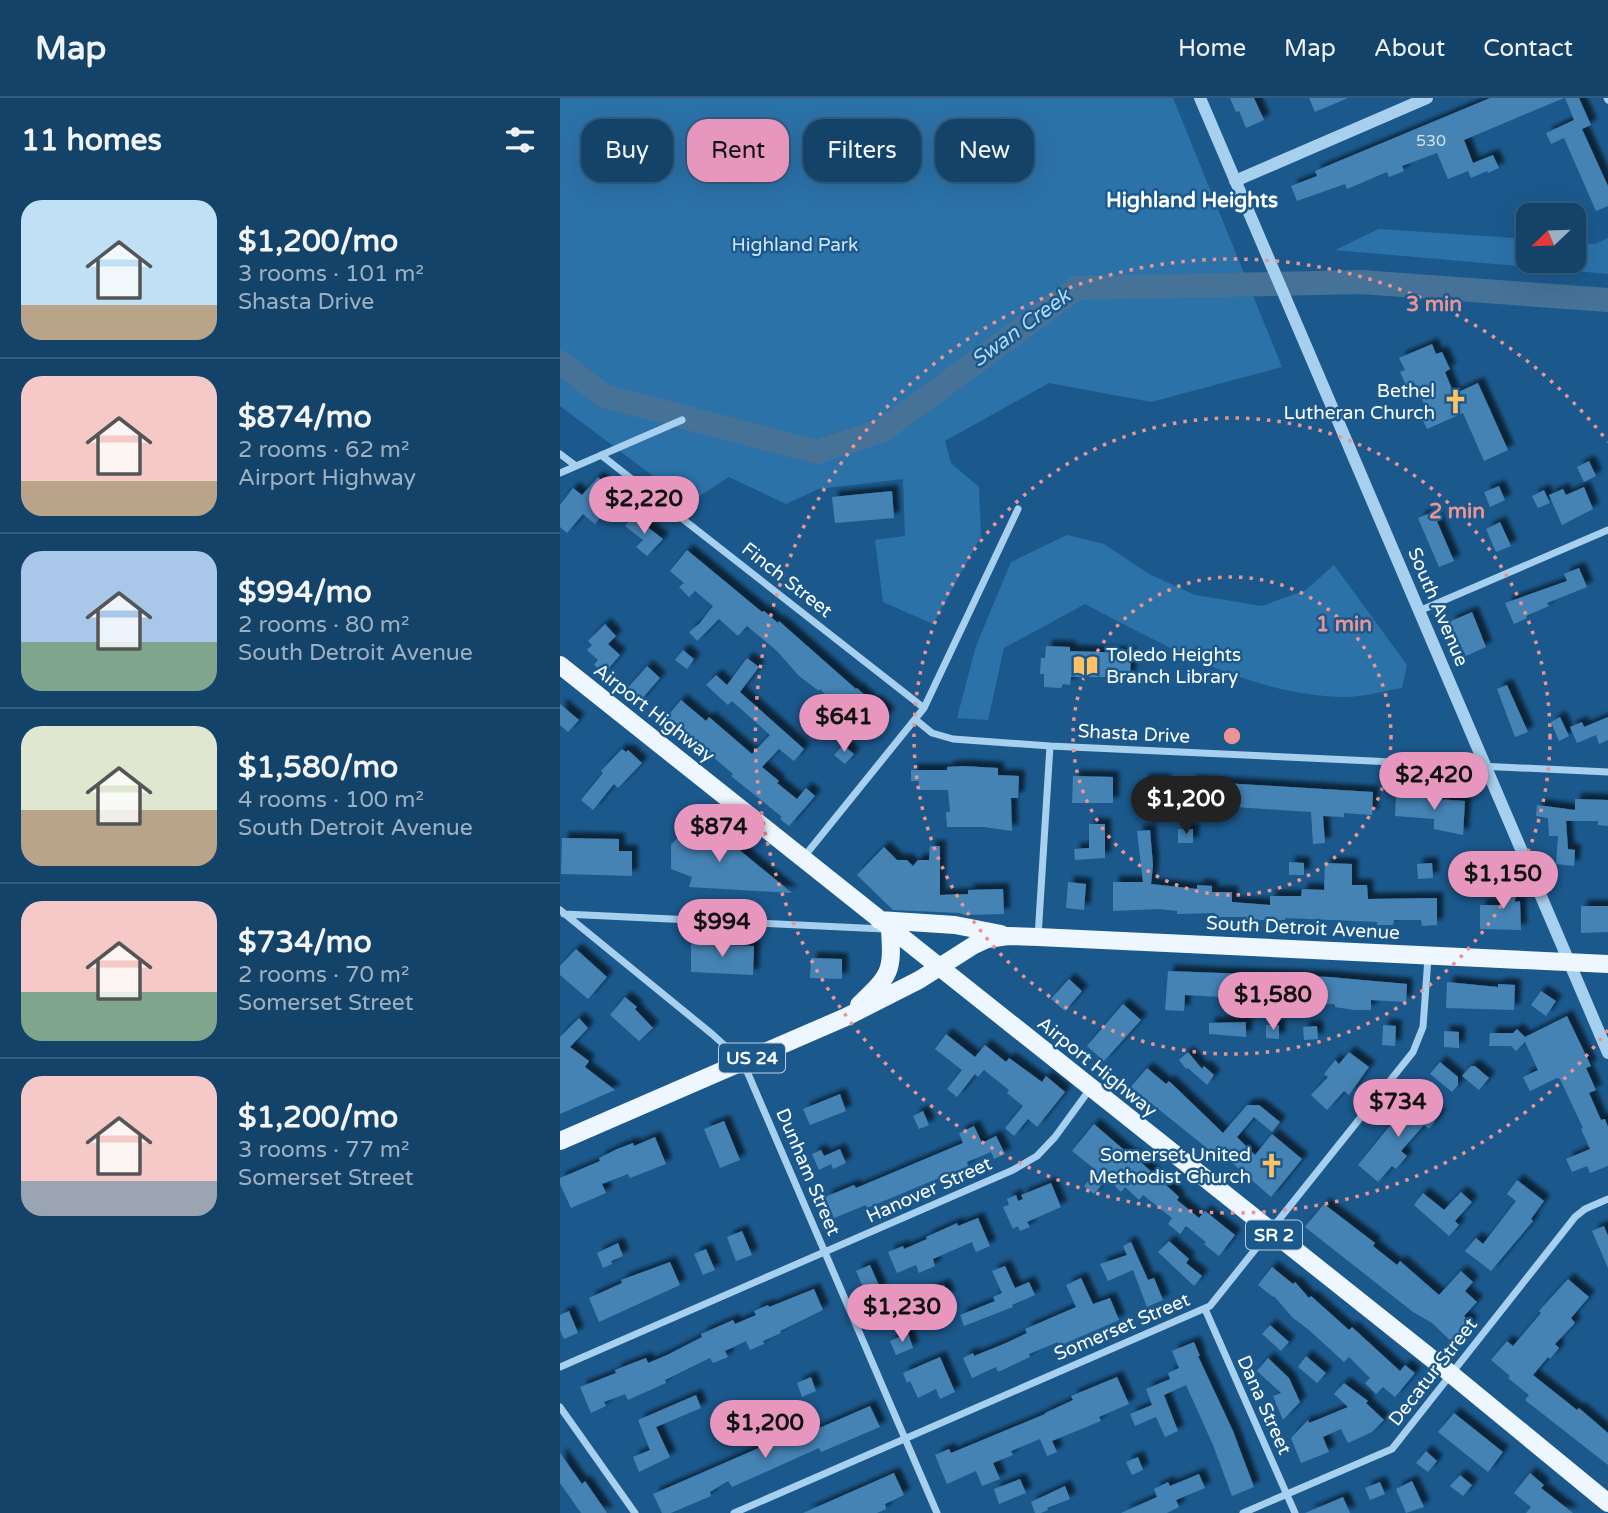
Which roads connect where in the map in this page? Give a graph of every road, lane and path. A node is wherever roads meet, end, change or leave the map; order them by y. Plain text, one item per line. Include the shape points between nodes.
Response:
1 (1200, 98) edge
2 (1427, 98) edge
3 (1235, 181) junction
4 (682, 420) dead end
5 (560, 454) edge
6 (601, 455) junction
7 (576, 466) junction
8 (560, 473) edge
9 (1018, 509) dead end
10 (1608, 530) edge
11 (1419, 611) junction
12 (560, 666) edge
13 (924, 708) junction
14 (916, 720) junction
15 (1050, 746) junction
16 (1486, 767) junction
17 (1608, 772) edge
18 (803, 858) junction
19 (562, 913) edge
20 (884, 925) junction
21 (1008, 936) junction
22 (1038, 937) junction
23 (1428, 954) junction
24 (1569, 962) junction
25 (1608, 964) edge
26 (940, 967) junction
27 (846, 1017) junction
28 (1608, 1053) edge
29 (743, 1062) junction
30 (1090, 1089) junction
31 (560, 1141) edge
32 (1608, 1199) edge
33 (1270, 1233) junction
34 (826, 1252) junction
35 (1205, 1309) junction
36 (560, 1367) edge
37 (1451, 1374) junction
38 (560, 1406) edge
39 (905, 1439) junction
40 (1287, 1494) junction
41 (1608, 1503) edge
42 (635, 1513) edge
43 (734, 1513) edge
44 (937, 1513) edge
45 (1243, 1513) edge
46 (1295, 1513) edge

1 - 3 street, South Avenue
2 - 3 street
3 - 11 street, South Avenue
4 - 6 street
5 - 7 street
6 - 7 street
6 - 13 street, Finch Street
7 - 8 street
9 - 13 street
10 - 11 street
11 - 16 street, South Avenue
12 - 18 main road, Airport Highway / SR 2
13 - 14 street
14 - 15 street, Shasta Drive via 932,733 953,739
14 - 18 street
15 - 16 street, Shasta Drive
15 - 22 street
16 - 17 street, Shasta Drive
16 - 24 street, South Avenue
18 - 20 main road, Airport Highway / SR 2
19 - 20 street
19 - 29 street, Dunham Street
20 - 21 main road via 955,925
20 - 26 main road, Airport Highway / SR 2
20 - 27 main road via 889,972
21 - 22 main road, US 24
21 - 26 main road, US 24 via 974,944
22 - 23 main road, South Detroit Avenue / US 24
23 - 24 main road, South Detroit Avenue / US 24
23 - 33 street, Somerset Street via 1423,1027 1417,1045
24 - 25 main road, South Detroit Avenue / US 24
24 - 28 street, South Avenue
26 - 27 main road, US 24
26 - 30 main road, Airport Highway / SR 2
27 - 29 main road, US 24
29 - 31 main road, US 24
29 - 34 street, Dunham Street
30 - 33 main road, Airport Highway / SR 2
30 - 34 street, Hanover Street via 1037,1156
32 - 37 street, Decatur Street via 1575,1217
33 - 35 street, Somerset Street
33 - 37 main road, Airport Highway / SR 2
34 - 36 street, Hanover Street
34 - 39 street, Dunham Street
35 - 39 street, Somerset Street
35 - 40 street, Dana Street
37 - 40 street, Decatur Street via 1392,1449
37 - 41 main road, Airport Highway / SR 2
38 - 42 street
39 - 43 street, Somerset Street
39 - 44 street, Dunham Street
40 - 45 street, Decatur Street
40 - 46 street, Dana Street

